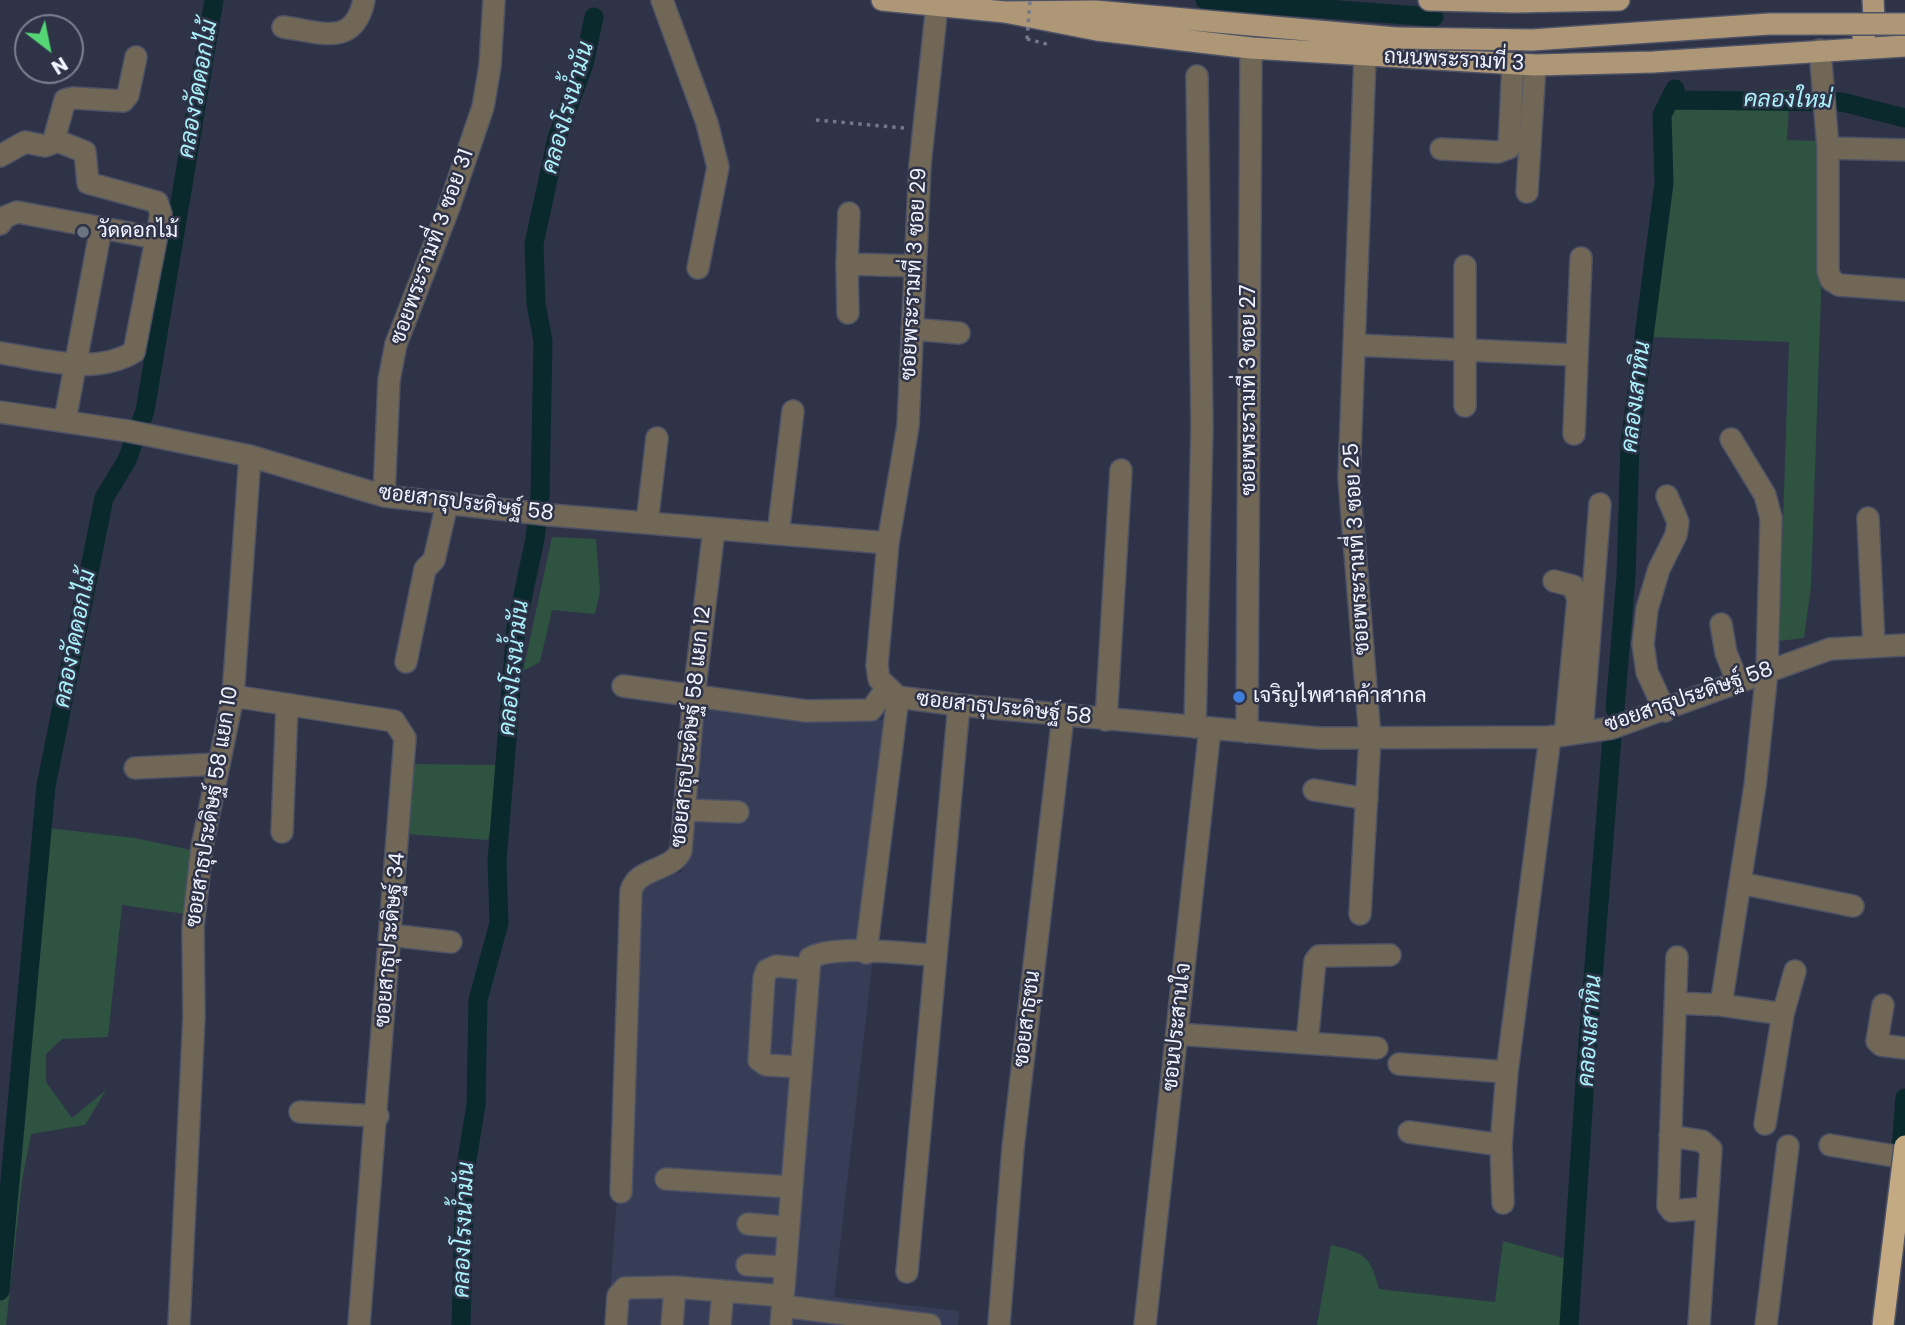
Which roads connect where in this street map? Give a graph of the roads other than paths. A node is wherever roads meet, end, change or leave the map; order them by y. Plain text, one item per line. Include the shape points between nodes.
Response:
1 (364, 0) edge
2 (495, 0) edge
3 (662, 0) edge
4 (882, 0) edge
5 (1429, 0) edge
6 (1619, 0) edge
7 (1873, 0) edge
8 (937, 5) junction
9 (1005, 12) junction
10 (1905, 24) edge
11 (283, 27) dead end
12 (1905, 46) edge
13 (1251, 48) junction
14 (1849, 48) junction
15 (1819, 50) junction
16 (136, 57) dead end
17 (1366, 57) junction
18 (1513, 64) junction
19 (1535, 65) junction
20 (1197, 76) dead end
21 (55, 139) junction
22 (1828, 145) junction
23 (1441, 149) dead end
24 (1905, 150) edge
25 (0, 156) edge
26 (1527, 192) dead end
27 (849, 213) dead end
28 (0, 223) edge
29 (101, 228) junction
30 (156, 238) junction
31 (1581, 258) dead end
32 (847, 264) junction
33 (915, 266) junction
34 (1465, 266) dead end
35 (698, 268) dead end
36 (1905, 290) edge
37 (848, 313) dead end
38 (912, 329) junction
39 (958, 332) dead end
40 (1355, 345) junction
41 (1465, 352) junction
42 (0, 353) edge
43 (1577, 355) junction
44 (74, 364) junction
45 (1465, 406) dead end
46 (793, 411) dead end
47 (0, 412) edge
48 (65, 420) junction
49 (1574, 434) dead end
50 (657, 439) dead end
51 (1731, 439) dead end
52 (250, 456) junction
53 (1121, 470) dead end
54 (384, 496) junction
55 (1667, 496) dead end
56 (447, 504) junction
57 (1600, 504) dead end
58 (1868, 518) dead end
59 (647, 523) junction
60 (714, 529) junction
61 (778, 534) junction
62 (888, 543) junction
63 (1554, 580) dead end
64 (1721, 624) dead end
65 (1905, 645) edge
66 (1874, 646) junction
67 (407, 662) dead end
68 (1767, 671) junction
69 (1738, 683) junction
70 (623, 686) dead end
71 (892, 693) junction
72 (694, 695) junction
73 (233, 696) junction
74 (287, 705) junction
75 (959, 705) junction
76 (1665, 711) junction
77 (1063, 716) junction
78 (1105, 720) junction
79 (1203, 728) junction
80 (1247, 732) junction
81 (1565, 735) junction
82 (1370, 737) junction
83 (219, 764) junction
84 (135, 768) dead end
85 (1314, 790) dead end
86 (1367, 799) junction
87 (684, 810) junction
88 (738, 812) dead end
89 (282, 832) dead end
90 (1741, 883) junction
91 (1853, 906) dead end
92 (1360, 914) dead end
93 (390, 935) junction
94 (451, 942) dead end
95 (866, 953) junction
96 (936, 955) junction
97 (1390, 955) dead end
98 (1677, 957) dead end
99 (807, 970) junction
100 (1795, 971) dead end
101 (1675, 1003) junction
102 (1721, 1005) junction
103 (1883, 1005) dead end
104 (1783, 1014) junction
105 (1177, 1034) junction
106 (1307, 1043) junction
107 (1897, 1047) edge
108 (1377, 1048) dead end
109 (1399, 1064) dead end
110 (800, 1067) junction
111 (1507, 1072) junction
112 (300, 1112) dead end
113 (378, 1116) junction
114 (1765, 1124) dead end
115 (1409, 1132) dead end
116 (1670, 1136) junction
117 (1502, 1144) junction
118 (1830, 1145) dead end
119 (1788, 1146) dead end
120 (1900, 1153) edge
121 (666, 1179) dead end
122 (790, 1187) junction
123 (621, 1192) dead end
124 (1503, 1203) dead end
125 (1706, 1208) junction
126 (748, 1224) dead end
127 (786, 1227) junction
128 (747, 1265) dead end
129 (784, 1267) junction
130 (907, 1272) dead end
131 (675, 1287) junction
132 (723, 1291) junction
133 (782, 1309) edge
134 (999, 1324) edge
135 (179, 1325) edge
136 (359, 1325) edge
137 (616, 1325) edge
138 (672, 1325) edge
139 (720, 1325) edge
140 (930, 1325) edge
141 (1145, 1325) edge
142 (1699, 1325) edge
143 (1766, 1325) edge
144 (1883, 1325) edge

1 - 11 street via 361,15 342,34
2 - 54 street, ซอยพระรามที่ 3 ซอย 31 via 483,107 396,344 389,380
3 - 35 street via 707,123 718,167
4 - 8 main road, ถนนพระรามที่ 3
5 - 6 main road
7 - 14 main road via 1874,18 1867,33
8 - 9 main road, ถนนพระรามที่ 3
8 - 33 street, ซอยพระรามที่ 3 ซอย 29
9 - 10 main road, ถนนพระรามที่ 3, bridge via 1095,11 1396,38 1532,40 1781,24
9 - 13 main road, ถนนพระรามที่ 3 via 1097,30
12 - 14 main road, ถนนพระรามที่ 3
13 - 17 main road, ถนนพระรามที่ 3
13 - 80 street, ซอยพระรามที่ 3 ซอย 27
14 - 15 main road, ถนนพระรามที่ 3
15 - 19 main road, ถนนพระรามที่ 3
15 - 22 street
16 - 21 street via 123,101 65,100
17 - 18 main road, ถนนพระรามที่ 3
17 - 40 street, ซอยพระรามที่ 3 ซอย 25
18 - 19 main road, ถนนพระรามที่ 3
18 - 23 street via 1509,148 1498,152
19 - 26 street
20 - 79 street, ซอนประสานใจ
21 - 25 street via 45,146 24,142
21 - 30 street via 85,152 88,183 157,202 161,214
22 - 24 street
22 - 36 street via 1831,280 1839,285
27 - 32 street
28 - 29 street via 17,212
29 - 30 street
29 - 44 street
30 - 44 street via 134,352 100,365
31 - 43 street
32 - 33 street
32 - 37 street
33 - 38 street, ซอยพระรามที่ 3 ซอย 29
34 - 41 street
38 - 39 street
38 - 62 street, ซอยพระรามที่ 3 ซอย 29 via 908,426
40 - 41 street
40 - 82 street, ซอยพระรามที่ 3 ซอย 25 via 1349,478
41 - 43 street
41 - 45 street
42 - 44 street
43 - 49 street
44 - 48 street
46 - 61 street
47 - 48 street, ซอยสาธุประดิษฐ์ 58
48 - 52 street, ซอยสาธุประดิษฐ์ 58
50 - 59 street
51 - 68 street via 1760,486 1771,518
52 - 54 street, ซอยสาธุประดิษฐ์ 58
52 - 73 street, ซอยสาธุประดิษฐ์ 58 แยก 10
53 - 78 street
54 - 56 street, ซอยสาธุประดิษฐ์ 58
55 - 76 street via 1678,522 1676,535 1659,569 1643,644 1647,672
56 - 59 street, ซอยสาธุประดิษฐ์ 58
56 - 67 street via 434,560 425,569
57 - 81 street
58 - 66 street
59 - 60 street, ซอยสาธุประดิษฐ์ 58
60 - 61 street, ซอยสาธุประดิษฐ์ 58
60 - 72 street, ซอยสาธุประดิษฐ์ 58 แยก 12
61 - 62 street, ซอยสาธุประดิษฐ์ 58
62 - 71 street, ซอยสาธุประดิษฐ์ 58 via 877,665 879,679
63 - 81 street via 1573,586 1578,599
64 - 69 street
65 - 66 street, ซอยสาธุประดิษฐ์ 58
66 - 68 street, ซอยสาธุประดิษฐ์ 58 via 1830,649
68 - 69 street, ซอยสาธุประดิษฐ์ 58
68 - 90 street
69 - 76 street, ซอยสาธุประดิษฐ์ 58
70 - 72 street
71 - 72 street via 871,710 859,712
71 - 75 street, ซอยสาธุประดิษฐ์ 58
71 - 95 street
72 - 87 street, ซอยสาธุประดิษฐ์ 58 แยก 12
73 - 74 street, ซอยสาธุประดิษฐ์ 34
73 - 83 street, ซอยสาธุประดิษฐ์ 58 แยก 10
74 - 89 street
74 - 93 street, ซอยสาธุประดิษฐ์ 34 via 394,721 401,729 405,738
75 - 77 street, ซอยสาธุประดิษฐ์ 58
75 - 96 street
76 - 81 street, ซอยสาธุประดิษฐ์ 58 via 1612,728
77 - 78 street, ซอยสาธุประดิษฐ์ 58
77 - 134 street, ซอยสาธุชน via 1015,1134
78 - 79 street, ซอยสาธุประดิษฐ์ 58
79 - 80 street, ซอยสาธุประดิษฐ์ 58
79 - 105 street, ซอนประสานใจ
80 - 82 street, ซอยสาธุประดิษฐ์ 58
81 - 82 street, ซอยสาธุประดิษฐ์ 58
81 - 111 street
82 - 86 street, ซอยพระรามที่ 3 ซอย 25
83 - 84 street
83 - 135 street, ซอยสาธุประดิษฐ์ 58 แยก 10 via 192,927 194,1017
85 - 86 street
86 - 92 street, ซอยพระรามที่ 3 ซอย 25
87 - 88 street
87 - 123 street, ซอยสาธุประดิษฐ์ 58 แยก 12 via 677,859 639,877 631,891
90 - 91 street
90 - 102 street
93 - 94 street
93 - 113 street, ซอยสาธุประดิษฐ์ 34
95 - 96 street
95 - 99 street via 822,952 810,958
96 - 130 street
97 - 106 street via 1319,956
98 - 101 street
99 - 110 street
99 - 110 street via 776,966 767,970 764,978 759,1060 766,1065
100 - 104 street
101 - 102 street
101 - 116 street
102 - 104 street
103 - 107 street via 1877,1041
104 - 114 street
105 - 106 street
105 - 141 street, ซอนประสานใจ
106 - 108 street
109 - 111 street
110 - 122 street
111 - 117 street
112 - 113 street
113 - 136 street, ซอยสาธุประดิษฐ์ 34
115 - 117 street
116 - 125 street via 1702,1141 1712,1149
116 - 125 street via 1670,1209
117 - 124 street
118 - 120 street
119 - 143 street
120 - 144 highway, bridge
121 - 122 street
122 - 127 street
125 - 142 street
126 - 127 street
127 - 129 street
128 - 129 street
129 - 133 street
131 - 132 street
131 - 137 street via 625,1288 618,1296
131 - 138 street
132 - 133 street
132 - 139 street
133 - 140 street

